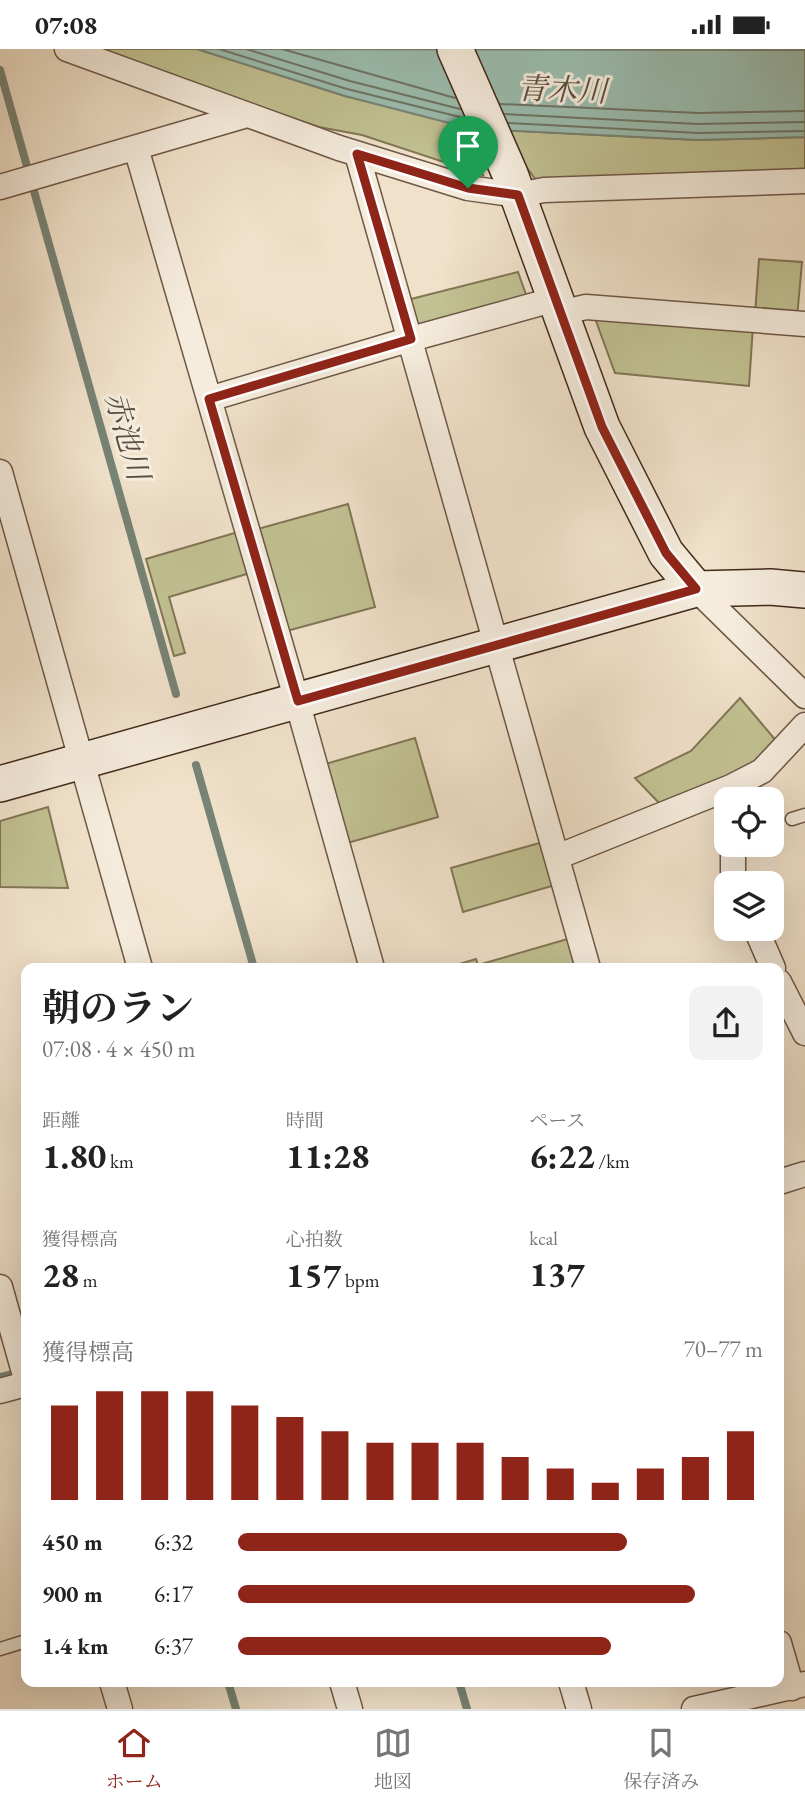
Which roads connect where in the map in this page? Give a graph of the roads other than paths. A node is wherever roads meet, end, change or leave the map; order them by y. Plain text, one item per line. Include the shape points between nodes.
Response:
1 (67, 49) edge
2 (455, 49) edge
3 (247, 115) junction
4 (136, 148) junction
5 (357, 154) junction
6 (805, 181) edge
7 (514, 185) junction
8 (0, 187) edge
9 (558, 306) junction
10 (805, 324) edge
11 (411, 339) junction
12 (209, 399) junction
13 (0, 472) edge
14 (696, 589) junction
15 (805, 590) edge
16 (498, 645) junction
17 (805, 696) edge
18 (298, 701) junction
19 (805, 725) edge
20 (82, 761) junction
21 (0, 784) edge
22 (739, 787) edge
23 (714, 799) edge
24 (557, 857) junction
25 (761, 941) edge
26 (140, 963) edge
27 (371, 963) edge
28 (587, 963) edge
29 (771, 963) edge
30 (784, 992) edge
31 (805, 1033) edge
32 (805, 1174) edge
33 (784, 1180) edge
34 (0, 1287) edge
35 (21, 1363) edge
36 (21, 1383) edge
37 (0, 1391) edge
38 (21, 1643) edge
39 (0, 1649) edge
40 (784, 1654) edge
41 (798, 1686) edge
42 (113, 1687) edge
43 (343, 1687) edge
44 (572, 1687) edge
45 (120, 1709) edge
46 (350, 1709) edge
47 (579, 1709) edge
48 (694, 1709) edge

1 - 3 street
2 - 7 street
3 - 4 street
3 - 5 street
4 - 8 street
4 - 12 street
5 - 7 street via 468,188
5 - 11 street
6 - 7 street via 544,190
7 - 9 street
9 - 10 street
9 - 11 street
9 - 14 street via 602,427 666,553
11 - 12 street
11 - 16 street
12 - 18 street
13 - 20 street
14 - 15 street
14 - 16 street
14 - 17 street
16 - 18 street
16 - 24 street
18 - 20 street
18 - 27 street
19 - 22 street via 762,771
20 - 21 street
20 - 26 street
23 - 24 street
24 - 28 street
25 - 29 street
30 - 31 street
32 - 33 street
34 - 35 street
36 - 37 street
38 - 39 lane
40 - 41 street
41 - 48 street
42 - 45 street
43 - 46 street
44 - 47 street

